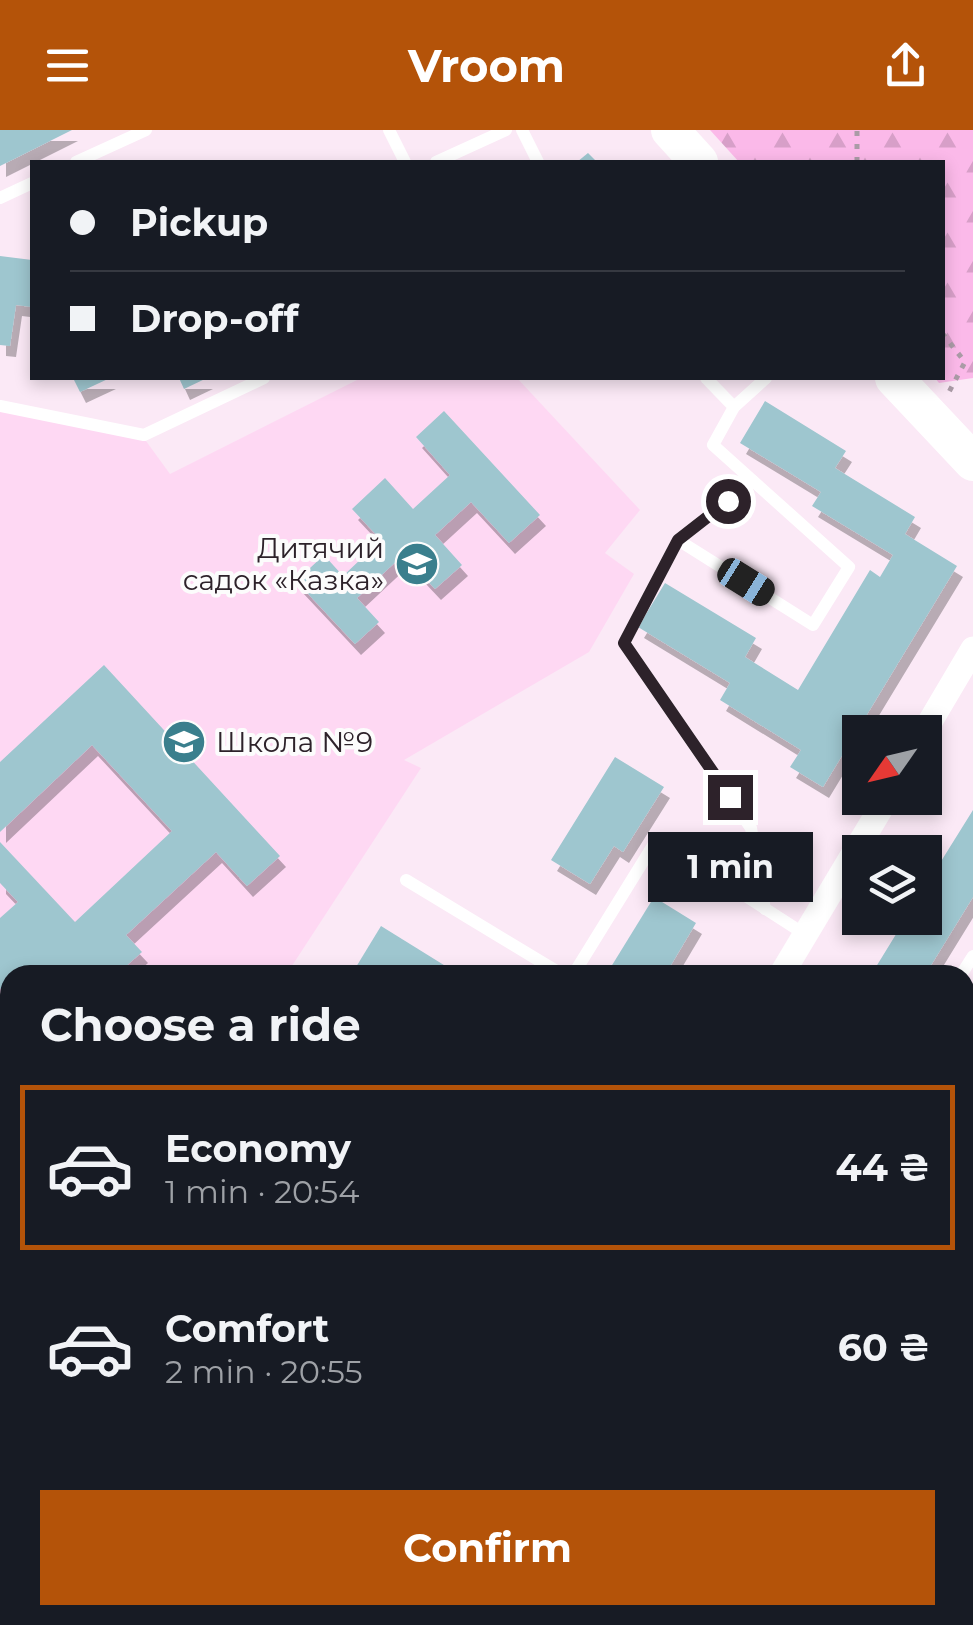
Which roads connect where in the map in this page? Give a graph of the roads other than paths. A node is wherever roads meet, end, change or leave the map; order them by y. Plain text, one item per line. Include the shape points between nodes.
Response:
1 (146, 130) edge
2 (389, 130) edge
3 (506, 130) edge
4 (522, 130) edge
5 (670, 130) edge
6 (80, 160) edge
7 (404, 160) edge
8 (440, 160) edge
9 (537, 160) edge
10 (697, 160) edge
11 (30, 184) edge
12 (0, 198) edge
13 (260, 380) edge
14 (708, 380) edge
15 (764, 380) edge
16 (896, 380) edge
17 (0, 406) edge
18 (734, 407) junction
19 (973, 462) edge
20 (753, 481) junction
21 (678, 540) junction
22 (973, 649) edge
23 (934, 715) edge
24 (876, 815) edge
25 (406, 880) dead end
26 (765, 909) junction
27 (806, 936) junction
28 (546, 965) edge
29 (579, 965) edge
30 (788, 965) edge

1 - 6 lane
2 - 7 lane
3 - 8 lane
4 - 9 lane
5 - 10 street
11 - 12 lane
13 - 17 lane via 144,435
14 - 18 lane
15 - 18 lane
16 - 19 street
18 - 20 lane via 713,445
20 - 21 lane
20 - 21 lane via 849,567 813,625
21 - 26 lane via 624,643 752,828
22 - 23 street
24 - 27 street
25 - 28 lane
26 - 27 lane
26 - 29 lane via 657,839
27 - 30 street

